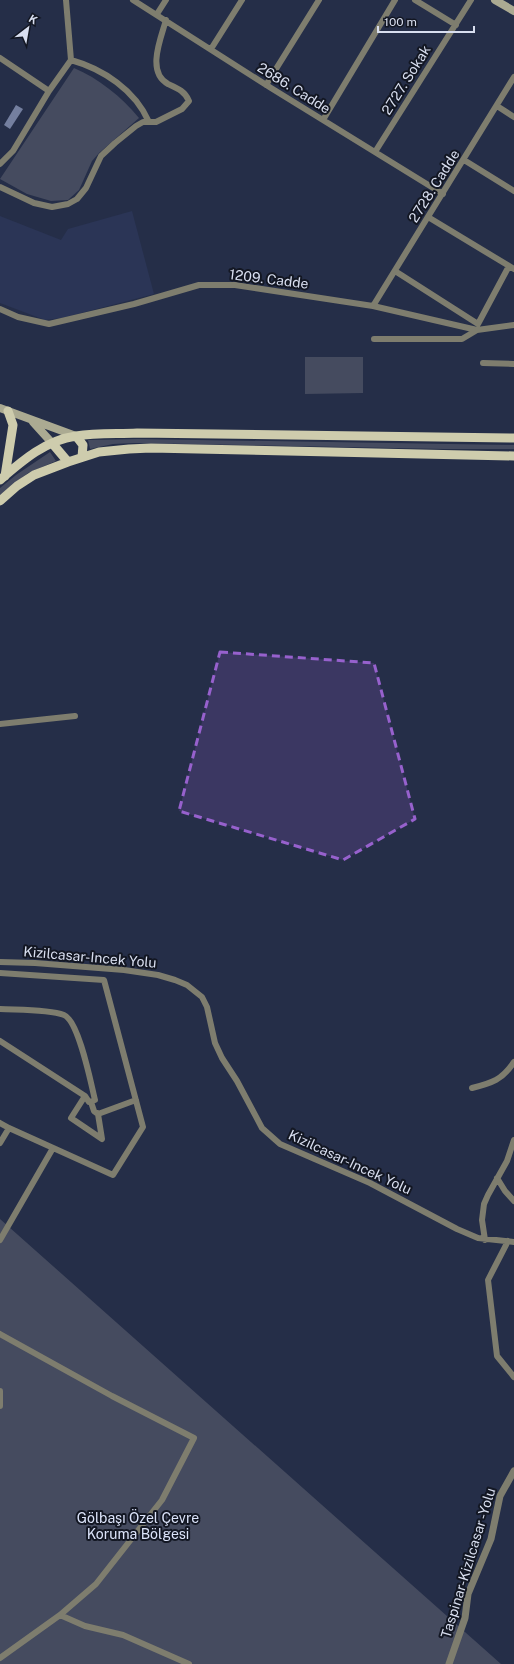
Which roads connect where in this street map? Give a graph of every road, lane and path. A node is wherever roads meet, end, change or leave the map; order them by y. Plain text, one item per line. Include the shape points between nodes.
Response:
1 (66, 0) edge
2 (133, 0) edge
3 (166, 0) edge
4 (242, 0) edge
5 (319, 0) edge
6 (395, 0) edge
7 (415, 0) edge
8 (471, 0) edge
9 (495, 0) edge
10 (514, 11) edge
11 (157, 14) junction
12 (166, 20) junction
13 (456, 25) junction
14 (211, 49) junction
15 (0, 58) edge
16 (70, 60) junction
17 (514, 77) edge
18 (266, 85) junction
19 (49, 91) junction
20 (497, 106) junction
21 (514, 117) edge
22 (323, 120) junction
23 (149, 122) junction
24 (375, 152) junction
25 (464, 160) junction
26 (0, 164) edge
27 (0, 187) edge
28 (514, 191) edge
29 (443, 194) junction
30 (428, 217) junction
31 (512, 267) edge
32 (395, 271) junction
33 (373, 306) junction
34 (0, 309) edge
35 (514, 324) edge
36 (477, 330) junction
37 (374, 339) dead end
38 (483, 363) dead end
39 (514, 364) edge
40 (4, 410) edge
41 (32, 421) junction
42 (76, 436) junction
43 (514, 438) edge
44 (52, 443) junction
45 (514, 456) edge
46 (82, 457) junction
47 (68, 462) junction
48 (2, 478) edge
49 (0, 501) edge
50 (76, 716) dead end
51 (0, 724) edge
52 (0, 962) edge
53 (0, 973) edge
54 (0, 1009) edge
55 (0, 1041) edge
56 (514, 1062) edge
57 (472, 1088) dead end
58 (85, 1096) junction
59 (136, 1100) junction
60 (91, 1102) junction
61 (98, 1114) junction
62 (0, 1123) edge
63 (9, 1128) junction
64 (514, 1140) edge
65 (0, 1143) edge
66 (53, 1148) junction
67 (497, 1178) junction
68 (514, 1190) edge
69 (508, 1194) junction
70 (514, 1201) edge
71 (0, 1240) edge
72 (485, 1240) junction
73 (511, 1241) edge
74 (0, 1334) edge
75 (514, 1377) edge
76 (0, 1391) edge
77 (0, 1406) edge
78 (514, 1471) edge
79 (60, 1615) junction
80 (0, 1658) edge
81 (189, 1664) edge
82 (449, 1664) edge

1 - 16 street
2 - 11 street, 2686. Cadde
3 - 11 street
4 - 14 street
5 - 18 street
6 - 22 street
7 - 13 street
8 - 13 street, 2727. Sokak
9 - 10 main road
11 - 12 street, 2686. Cadde
12 - 14 street, 2686. Cadde
12 - 23 street via 156,61 158,72 163,81 186,94 189,101 182,109 171,115 156,122
13 - 24 street, 2727. Sokak
14 - 18 street, 2686. Cadde
15 - 19 street
16 - 19 street
16 - 23 street via 102,72 120,84 145,112
17 - 20 street, 2728. Cadde
18 - 22 street, 2686. Cadde
19 - 26 street via 14,151
20 - 21 street
20 - 25 street, 2728. Cadde
22 - 24 street, 2686. Cadde
23 - 27 street via 136,126 101,156 86,188 77,199 68,204 52,207 34,203
24 - 29 street, 2686. Cadde
25 - 28 street
25 - 29 street, 2728. Cadde
29 - 30 street, 2728. Cadde
30 - 31 street
30 - 32 street, 2728. Cadde
31 - 32 street via 478,324
32 - 33 street, 2728. Cadde
33 - 34 street, 1209. Cadde via 235,285 199,285 127,306 49,324 18,317
33 - 36 street, 1209. Cadde
35 - 36 street, 1209. Cadde
36 - 37 street via 462,339
38 - 39 street
40 - 41 main road
40 - 48 main road via 13,425
41 - 42 main road
41 - 44 main road
42 - 43 main road via 137,433
42 - 44 main road
42 - 46 main road via 83,445
44 - 47 main road
44 - 48 main road via 26,457
45 - 46 main road via 151,448 116,450
46 - 47 main road
47 - 49 main road via 24,481
50 - 51 street
52 - 72 street, Kizilcasar-Incek Yolu via 124,970 158,975 187,985 202,997 207,1007 215,1043 262,1128 280,1144 370,1183 457,1229
53 - 59 street via 104,980
54 - 60 street via 39,1011 68,1017 79,1036 95,1100
55 - 58 street
56 - 57 street via 494,1082
58 - 60 street via 87,1101
58 - 61 street via 71,1118 102,1139
59 - 61 street
59 - 66 street via 143,1127 113,1175
60 - 61 street
62 - 63 street
63 - 65 street
63 - 66 street
64 - 67 street via 507,1161
66 - 71 street
67 - 69 street
67 - 72 street via 484,1204 482,1220
68 - 69 street
69 - 70 street
72 - 73 street, Kizilcasar-Incek Yolu
73 - 75 street via 488,1280 497,1356
74 - 79 street via 194,1438 157,1506 96,1584
76 - 77 street
78 - 82 street, Taspinar-Kizilcasar -Yolu via 500,1496 491,1539 468,1594 465,1618
79 - 80 street
79 - 81 street via 85,1626 123,1635

